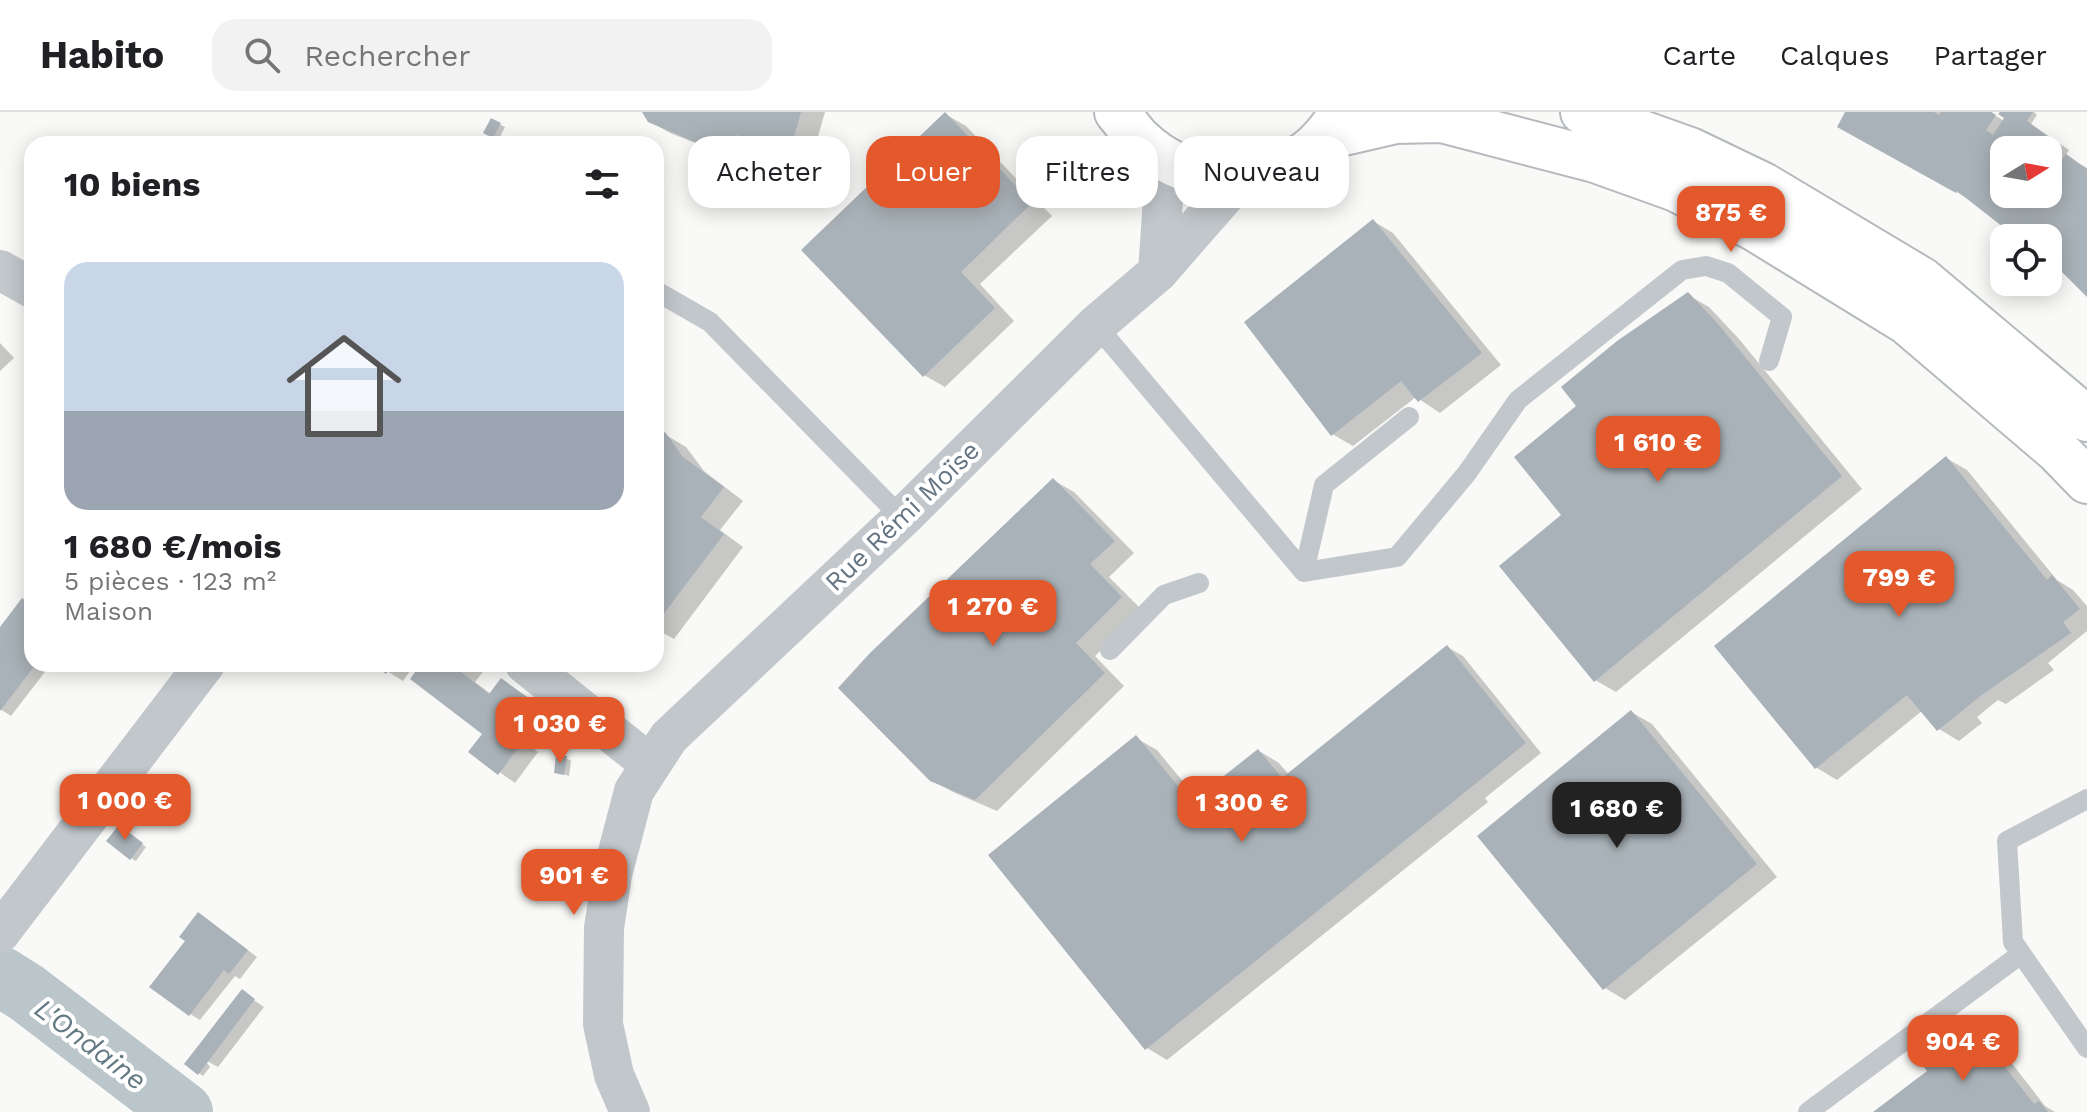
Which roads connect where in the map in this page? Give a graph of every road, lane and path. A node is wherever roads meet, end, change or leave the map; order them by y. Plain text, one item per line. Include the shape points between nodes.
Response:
1 (1117, 112) edge
2 (1583, 112) edge
3 (1335, 124) edge
4 (1170, 163) junction
5 (1174, 164) edge
6 (1214, 208) edge
7 (0, 270) edge
8 (1158, 272) junction
9 (24, 284) edge
10 (664, 296) edge
11 (1096, 325) junction
12 (1769, 361) dead end
13 (1409, 417) dead end
14 (2087, 419) edge
15 (2087, 481) edge
16 (902, 518) junction
17 (1304, 572) junction
18 (1199, 583) dead end
19 (1110, 650) dead end
20 (199, 672) edge
21 (535, 672) edge
22 (650, 764) junction
23 (2087, 799) edge
24 (2, 931) edge
25 (2021, 954) junction
26 (2087, 1048) edge
27 (630, 1112) edge
28 (1808, 1112) edge

1 - 4 main road via 1140,141
2 - 14 main road via 1690,150 1763,185 1922,280
3 - 15 main road via 1442,120 1595,160 1676,189 1754,228 1907,322
4 - 5 main road
4 - 8 street
6 - 8 street, Rue Rémi Moïse
7 - 9 street
8 - 11 street, Rue Rémi Moïse
10 - 16 lane via 710,322
11 - 16 street, Rue Rémi Moïse
11 - 17 lane
12 - 17 lane via 1782,317 1728,273 1706,266 1682,270 1518,400 1467,473 1397,557
13 - 17 lane via 1324,485
16 - 22 street, Rue Rémi Moïse via 669,737
18 - 19 lane via 1164,595
20 - 24 street
21 - 22 street
22 - 27 street, Rue Rémi Moïse via 634,791 604,928 603,1024 614,1075
23 - 25 lane via 2007,841 2013,942
25 - 26 lane
25 - 28 lane

